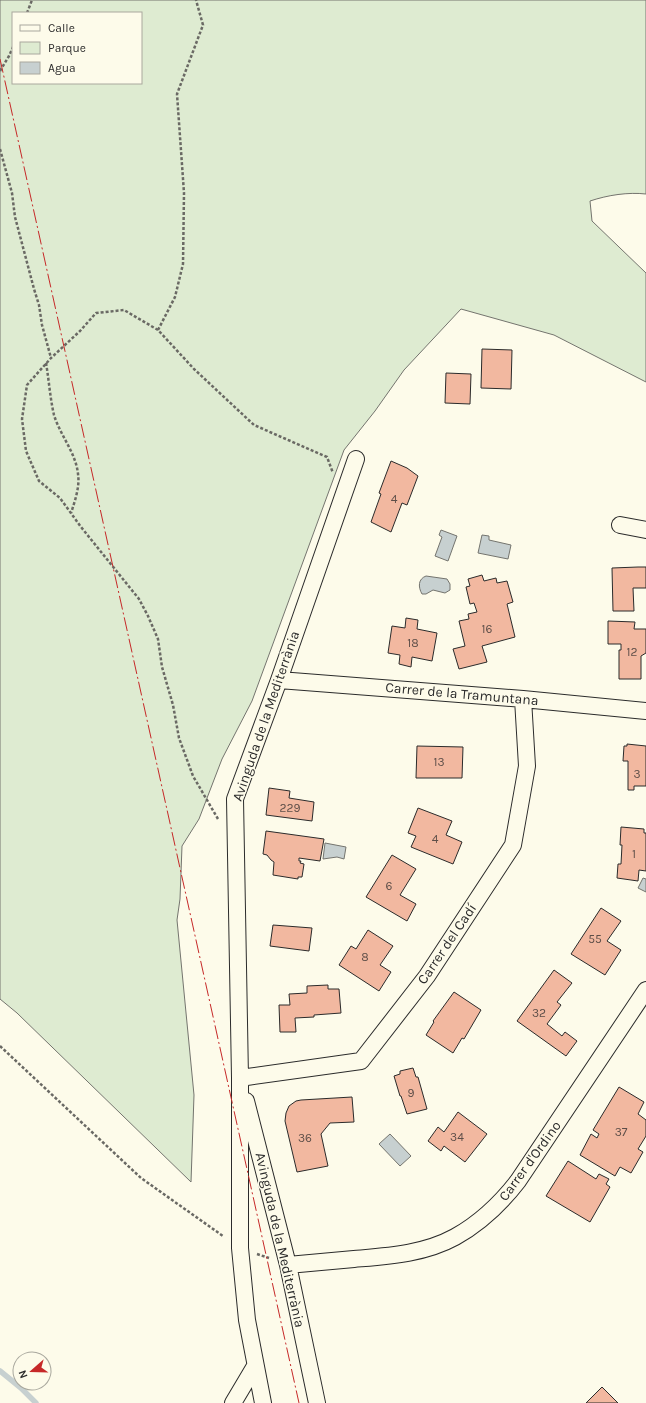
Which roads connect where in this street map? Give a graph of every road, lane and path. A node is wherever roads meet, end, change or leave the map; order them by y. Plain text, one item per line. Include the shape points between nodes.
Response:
1 (32, 0) edge
2 (196, 0) edge
3 (27, 12) edge
4 (12, 49) edge
5 (0, 71) edge
6 (0, 149) edge
7 (158, 330) junction
8 (51, 358) junction
9 (46, 363) junction
10 (356, 459) dead end
11 (342, 498) junction
12 (71, 514) junction
13 (620, 525) dead end
14 (646, 530) edge
15 (279, 680) junction
16 (523, 698) junction
17 (646, 712) edge
18 (220, 822) dead end
19 (644, 996) edge
20 (0, 1046) edge
21 (240, 1078) junction
22 (240, 1248) junction
23 (288, 1265) junction
24 (255, 1366) junction
25 (233, 1403) edge
26 (263, 1403) edge
27 (317, 1403) edge

1 - 3 path
2 - 7 path via 203,25 178,94 184,193 183,264 175,297
4 - 5 path
6 - 8 path
7 - 8 path via 124,310 96,313
7 - 11 path via 194,370 254,425 327,457
8 - 9 path
9 - 12 path via 54,414 79,475
9 - 12 path via 27,385 22,419 26,451 39,481 60,498
10 - 11 street, Avinguda de la Mediterrània
11 - 15 street, Avinguda de la Mediterrània
12 - 18 path via 139,599 148,616 158,638 162,667 179,738 193,776
13 - 14 street
15 - 16 street, Carrer de la Tramuntana
15 - 21 street, Avinguda de la Mediterrània via 235,799
16 - 17 street, Carrer de la Tramuntana
16 - 21 street, Carrer del Cadí via 527,766 513,845 427,976 361,1061
19 - 23 street, Carrer d'Ordino via 518,1181 503,1200 476,1222 454,1237 422,1250
20 - 22 path via 141,1178
21 - 22 street, Avinguda de la Mediterrània
21 - 23 street, Avinguda de la Mediterrània
22 - 23 path
22 - 24 street, Avinguda de la Mediterrània via 246,1320
23 - 27 street, Avinguda de la Mediterrània
24 - 25 street
24 - 26 street, Avinguda de la Mediterrània

